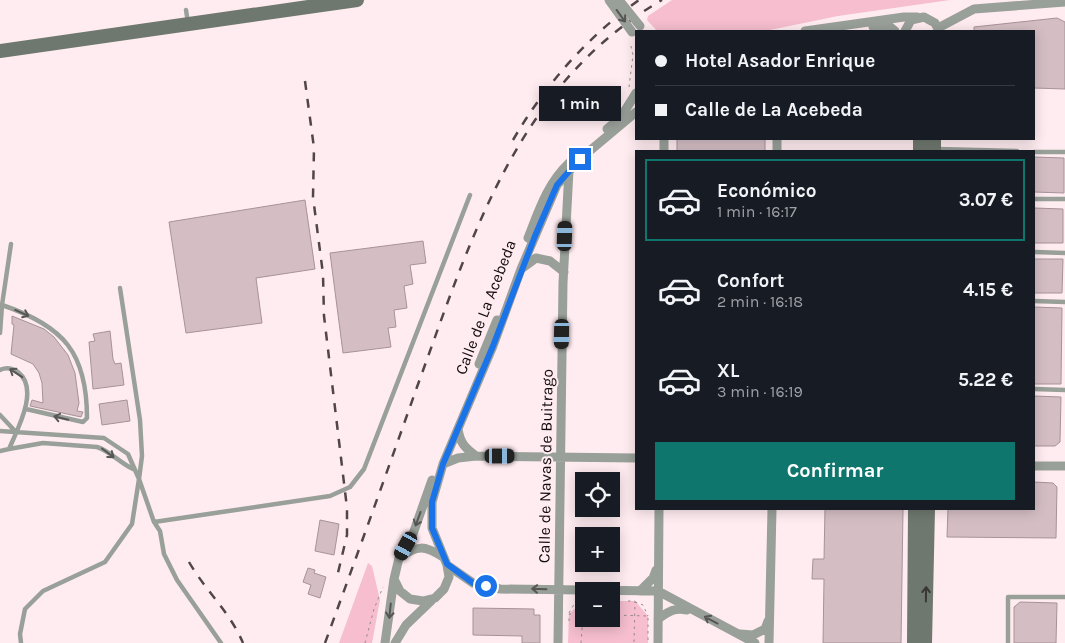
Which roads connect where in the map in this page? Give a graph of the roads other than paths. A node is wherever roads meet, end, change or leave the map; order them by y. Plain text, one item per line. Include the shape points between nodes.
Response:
1 (357, 0) edge
2 (609, 0) edge
3 (619, 0) edge
4 (1065, 2) edge
5 (917, 17) junction
6 (812, 30) edge
7 (852, 30) edge
8 (894, 30) edge
9 (906, 30) edge
10 (939, 30) edge
11 (635, 31) edge
12 (635, 32) edge
13 (0, 51) edge
14 (633, 91) edge
15 (632, 121) edge
16 (934, 146) edge
17 (1000, 150) edge
18 (1035, 152) edge
19 (1065, 152) edge
20 (569, 170) junction
21 (470, 195) dead end
22 (1035, 199) edge
23 (1065, 199) edge
24 (11, 244) dead end
25 (1035, 252) edge
26 (1065, 252) edge
27 (521, 269) junction
28 (564, 272) junction
29 (120, 288) dead end
30 (1035, 302) edge
31 (1065, 302) edge
32 (2, 305) junction
33 (0, 333) edge
34 (0, 369) edge
35 (1035, 389) edge
36 (1065, 390) edge
37 (26, 409) junction
38 (0, 415) edge
39 (458, 429) junction
40 (15, 430) junction
41 (0, 431) edge
42 (9, 448) junction
43 (0, 451) edge
44 (476, 456) junction
45 (560, 457) junction
46 (635, 458) edge
47 (443, 464) junction
48 (1035, 466) edge
49 (1065, 466) edge
50 (133, 469) junction
51 (139, 479) junction
52 (659, 510) edge
53 (772, 510) edge
54 (916, 510) edge
55 (928, 510) edge
56 (154, 522) junction
57 (399, 558) junction
58 (658, 560) junction
59 (445, 561) junction
60 (394, 579) junction
61 (559, 590) junction
62 (640, 591) junction
63 (658, 592) junction
64 (1065, 596) edge
65 (435, 598) junction
66 (694, 611) junction
67 (770, 616) junction
68 (658, 618) junction
69 (736, 634) junction
70 (21, 643) edge
71 (221, 643) edge
72 (385, 643) edge
73 (395, 643) edge
74 (558, 643) edge
75 (658, 643) edge
76 (754, 643) edge
77 (769, 643) edge
78 (914, 643) edge
79 (925, 643) edge
80 (1008, 643) edge

1 - 13 street via 187,17
2 -> 12 street, bridge
3 - 11 street, bridge
4 - 10 street via 974,9
5 - 6 street
5 - 9 street via 911,20
5 - 10 street via 932,20
7 - 8 street via 876,26 889,26
14 -> 57 street, Calle de La Acebeda via 621,117 554,177 412,534
15 - 20 street, Calle de La Acebeda
16 - 17 lane
18 - 19 lane
20 - 27 street, Calle de La Acebeda via 557,185
20 - 28 street, Calle de Navas de Buitrago
21 - 56 lane via 364,469 350,487 330,496
22 - 23 lane
24 - 32 lane
25 - 26 lane
27 - 28 street via 536,258 550,260
27 - 39 street, Calle de La Acebeda
28 - 45 street, Calle de Navas de Buitrago
29 - 51 lane via 140,420 142,456
30 - 31 lane
32 - 33 lane
32 -> 37 lane via 42,322 62,337 80,365 85,384 87,418 83,422
37 -> 34 lane via 27,389 23,377 13,369
35 - 36 lane
37 - 40 lane
38 - 40 lane
39 - 44 street via 464,448
39 - 47 street, Calle de La Acebeda
40 - 41 lane
40 - 42 lane
40 - 50 lane via 104,438 128,454
42 - 43 lane
42 -> 50 lane via 43,444 97,447 120,464
44 - 45 street
44 - 47 street
45 - 46 street
45 - 61 street, Calle de Navas de Buitrago
47 - 59 street, Calle de La Acebeda via 432,502 432,528
48 - 49 street
50 - 51 lane
51 - 56 lane
51 - 70 lane via 132,524 105,562 43,591 25,609
52 - 58 street
53 - 67 street
54 - 78 street
79 -> 55 street
56 - 71 lane via 176,580
57 - 59 street via 413,548 429,548
57 - 60 street
58 - 62 street via 654,578
58 - 63 street
61 -> 59 street via 500,589 473,583
59 - 65 street via 448,577 444,589
60 - 65 street via 400,591 410,599 423,601
60 -> 72 street
61 - 62 street
61 - 74 street, Calle de Navas de Buitrago
62 - 63 street
63 - 66 street
63 - 68 street
64 - 80 lane via 1008,596
65 - 73 street via 406,625
66 - 68 street via 679,608
69 -> 66 street
67 - 69 street via 765,629 753,635
67 - 77 street
68 - 75 street
69 - 76 street

